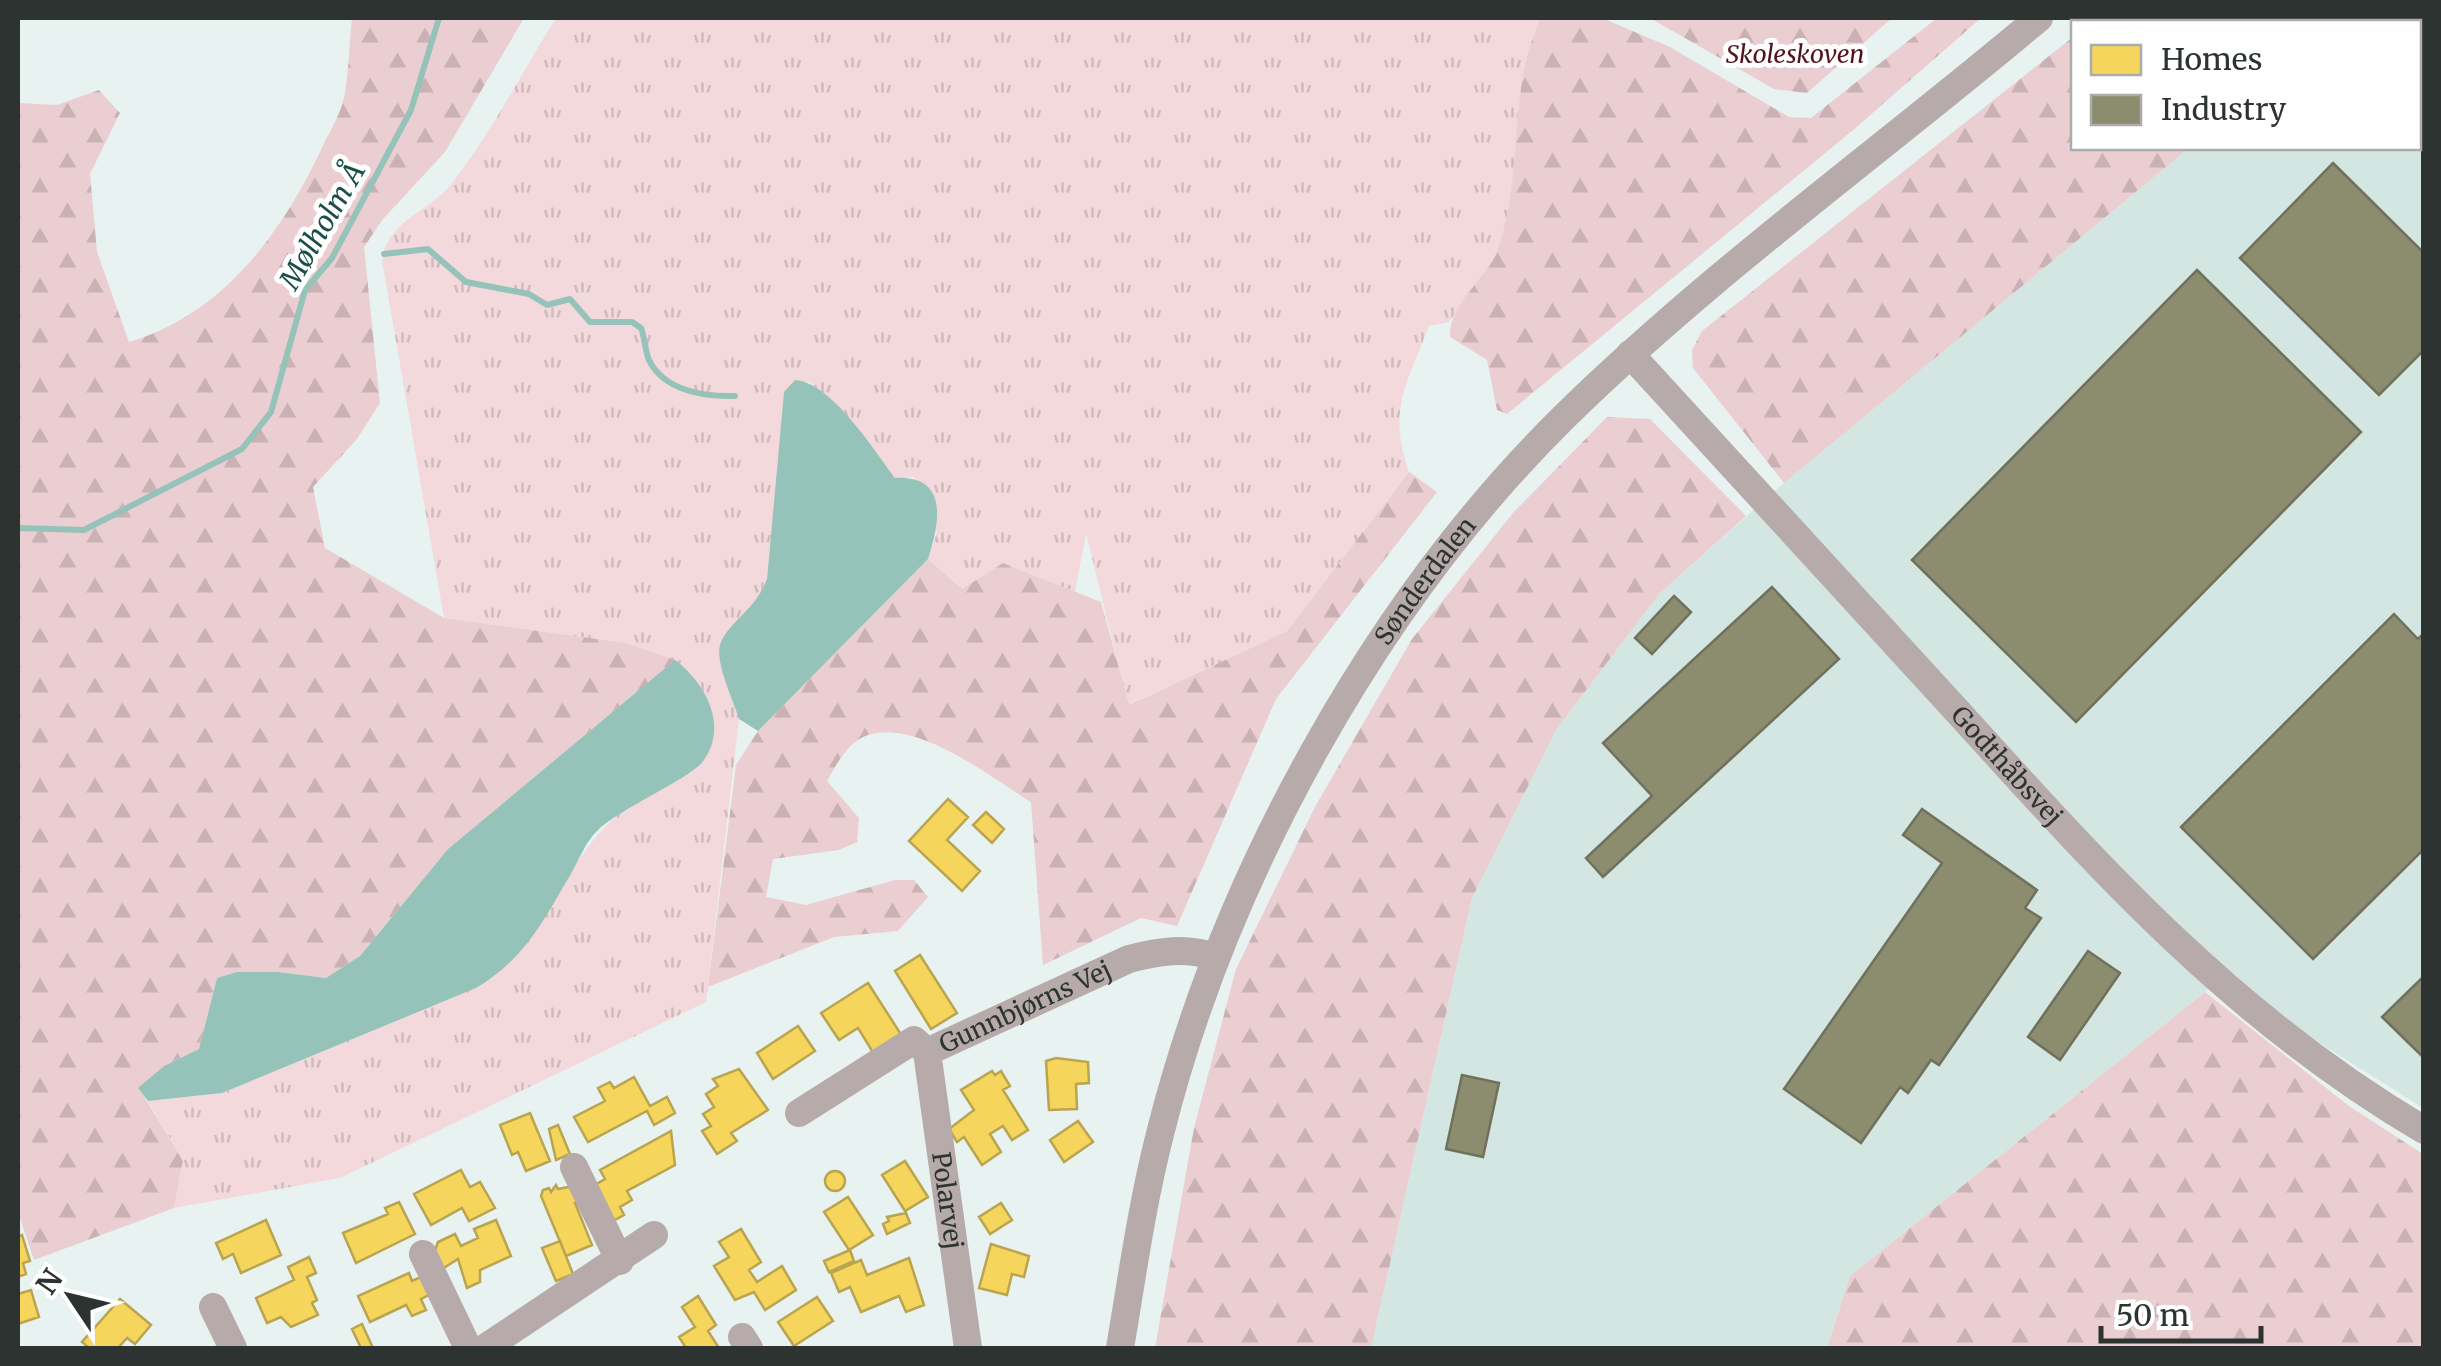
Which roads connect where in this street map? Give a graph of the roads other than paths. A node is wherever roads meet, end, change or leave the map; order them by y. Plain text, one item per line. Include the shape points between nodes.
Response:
1 (2039, 18) edge
2 (1630, 354) junction
3 (1216, 958) junction
4 (927, 1052) junction
5 (799, 1113) dead end
6 (2424, 1130) edge
7 (574, 1167) dead end
8 (654, 1234) dead end
9 (422, 1254) dead end
10 (620, 1260) junction
11 (213, 1307) dead end
12 (233, 1348) edge
13 (468, 1348) edge
14 (485, 1348) edge
15 (968, 1348) edge
16 (1120, 1348) edge

1 - 2 street, Sønderdalen
2 - 3 street, Sønderdalen via 1488,500 1388,633 1302,772
2 - 6 street, Godthåbsvej via 2092,861 2210,976 2335,1075
3 - 4 street, Gunnbjørns Vej via 1165,950 1129,959
3 - 16 street, Sønderdalen via 1160,1132
4 - 5 street, Gunnbjørns Vej via 914,1040
4 - 15 street, Polarvej
7 - 10 street
8 - 10 street
9 - 13 street
10 - 14 street
11 - 12 street

